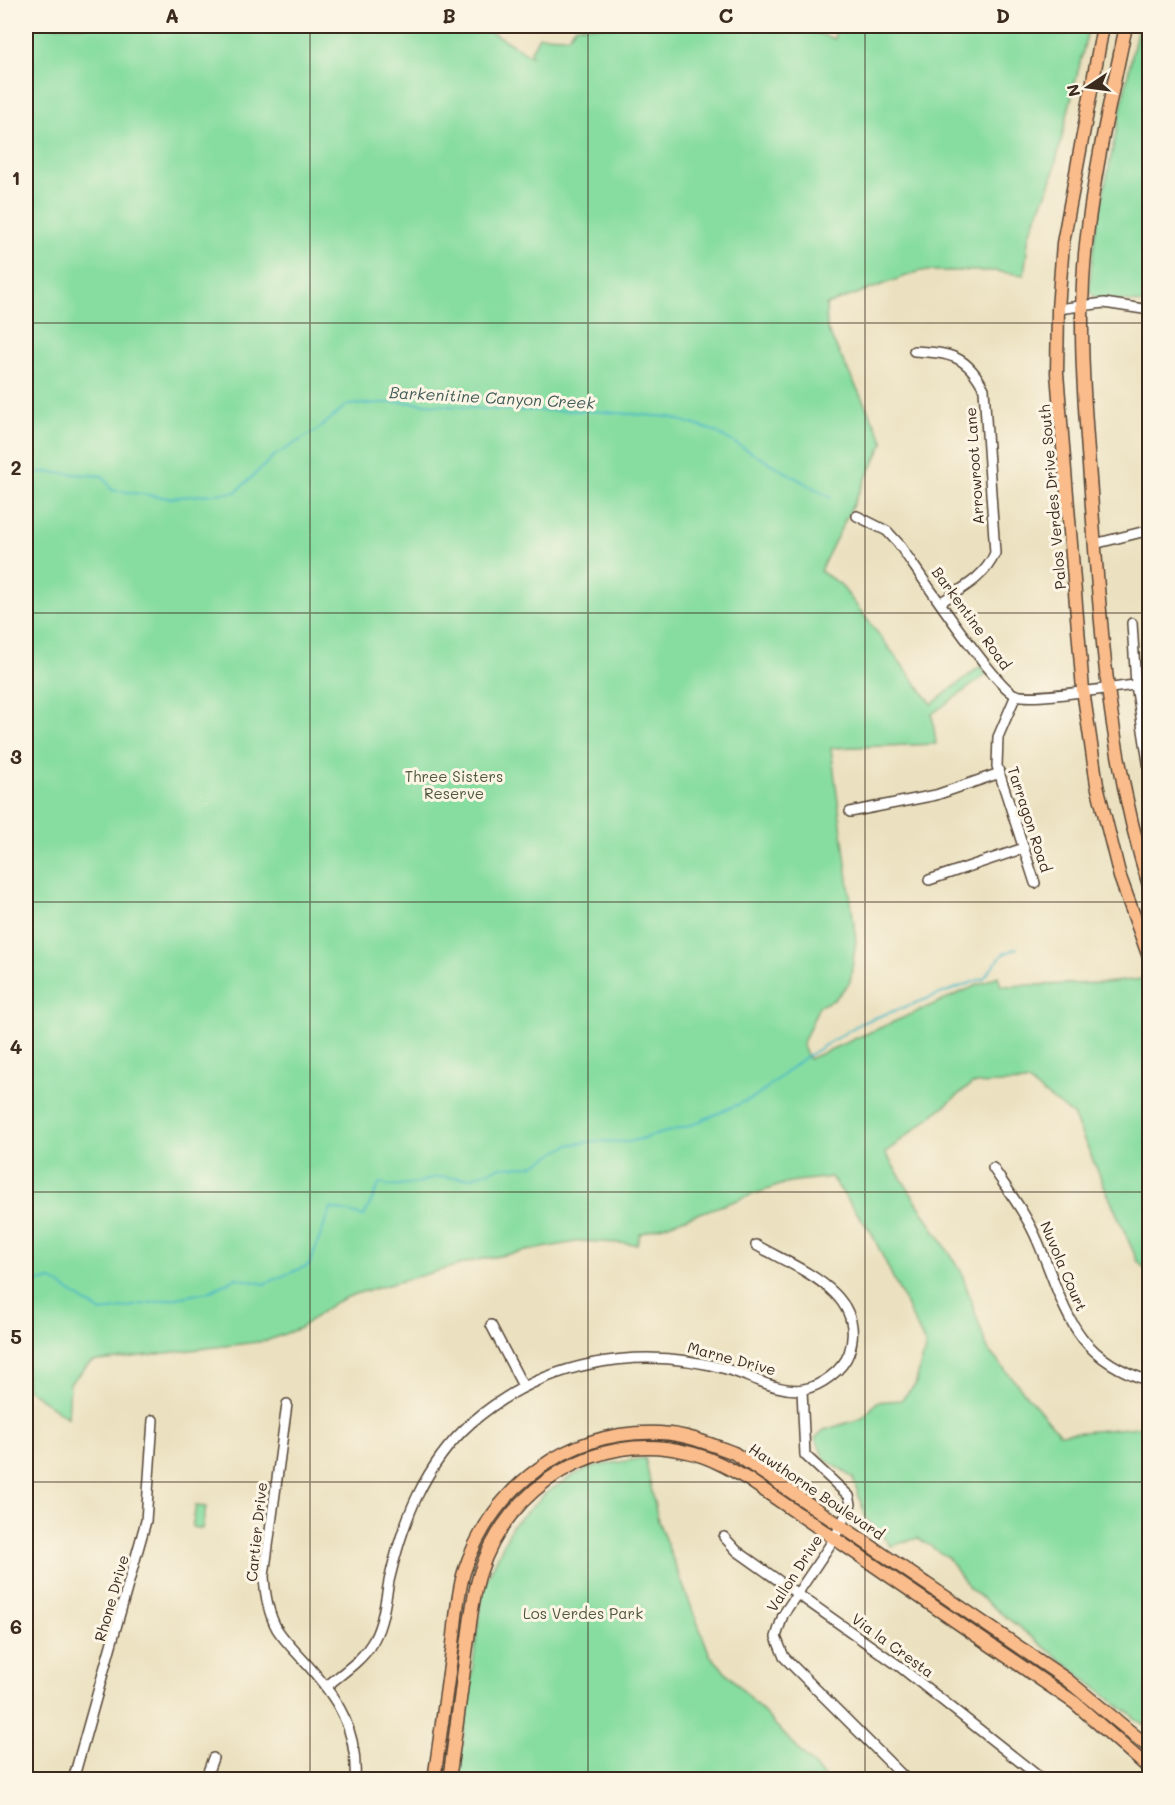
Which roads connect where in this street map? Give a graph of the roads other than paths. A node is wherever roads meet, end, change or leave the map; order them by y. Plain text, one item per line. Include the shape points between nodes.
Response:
1 (1103, 26) edge
2 (1126, 26) edge
3 (1082, 306) junction
4 (1058, 309) junction
5 (1149, 310) edge
6 (914, 351) dead end
7 (857, 516) dead end
8 (1149, 530) edge
9 (1094, 544) junction
10 (941, 602) junction
11 (1132, 623) dead end
12 (1149, 678) edge
13 (1136, 685) junction
14 (1106, 688) junction
15 (1083, 690) junction
16 (1016, 695) junction
17 (1000, 773) junction
18 (1149, 775) edge
19 (850, 812) dead end
20 (1024, 849) junction
21 (929, 880) dead end
22 (1035, 883) dead end
23 (1149, 890) edge
24 (1149, 960) edge
25 (993, 1168) dead end
26 (756, 1245) dead end
27 (490, 1325) dead end
28 (1149, 1381) edge
29 (523, 1386) junction
30 (802, 1390) junction
31 (287, 1404) dead end
32 (153, 1420) dead end
33 (516, 1487) junction
34 (842, 1526) junction
35 (496, 1537) junction
36 (724, 1537) dead end
37 (834, 1539) junction
38 (798, 1594) junction
39 (327, 1686) junction
40 (1149, 1748) edge
41 (213, 1758) dead end
42 (1149, 1769) edge
43 (73, 1779) edge
44 (205, 1779) edge
45 (355, 1779) edge
46 (434, 1779) edge
47 (449, 1779) edge
48 (907, 1779) edge
49 (1043, 1779) edge

1 - 4 main road, Palos Verdes Drive South via 1064,243
2 - 3 main road via 1086,243
3 - 4 street
3 - 5 street via 1119,303
3 - 9 main road
4 - 15 main road, Palos Verdes Drive South via 1057,373
6 - 10 street, Arrowroot Lane via 946,352 961,359 984,389 995,553 979,577
7 - 10 street, Barkentine Road via 887,531
8 - 9 street
9 - 14 main road
10 - 16 street, Barkentine Road via 993,675
11 - 13 street
12 - 13 street
13 - 14 street
13 - 18 street
14 - 15 street
14 - 23 main road via 1116,753
15 - 16 street
15 - 24 main road, Palos Verdes Drive South via 1097,785 1120,878
16 - 17 street, Tarragon Road via 998,737
17 - 19 street via 936,795
17 - 20 street, Tarragon Road
20 - 21 street
20 - 22 street, Tarragon Road
25 - 28 street, Nuvola Court via 1033,1231 1061,1305 1079,1334 1104,1360
26 - 30 street via 836,1292 851,1317 848,1358 825,1380
27 - 29 street
29 - 30 street, Marne Drive via 580,1365 666,1357
29 - 39 street, Marne Drive via 454,1440 419,1489 399,1541 377,1634 362,1655
30 - 34 street, Vallon Drive via 805,1455 849,1496 850,1509
31 - 39 street, Cartier Drive via 265,1591 278,1629
32 - 43 street, Rhone Drive via 146,1521
33 - 34 main road, Hawthorne Boulevard via 558,1454 588,1442 624,1434 661,1433 696,1438 734,1453
33 - 35 main road via 492,1527
33 - 46 main road, Hawthorne Boulevard via 486,1525 463,1574
34 - 37 street, Vallon Drive
34 - 40 main road, Hawthorne Boulevard via 1066,1679
35 - 37 main road, Hawthorne Boulevard via 514,1509 554,1474 600,1454 650,1447 686,1451 717,1461
35 - 47 main road, Hawthorne Boulevard via 479,1574 473,1604
36 - 38 street, Via la Cresta via 737,1551
37 - 38 street, Vallon Drive
37 - 42 main road, Hawthorne Boulevard via 1075,1703
38 - 48 street, Vallon Drive via 778,1626 776,1637 784,1657
38 - 49 street, Via la Cresta via 899,1666
39 - 45 street, Cartier Drive via 339,1702 354,1740
41 - 44 street

